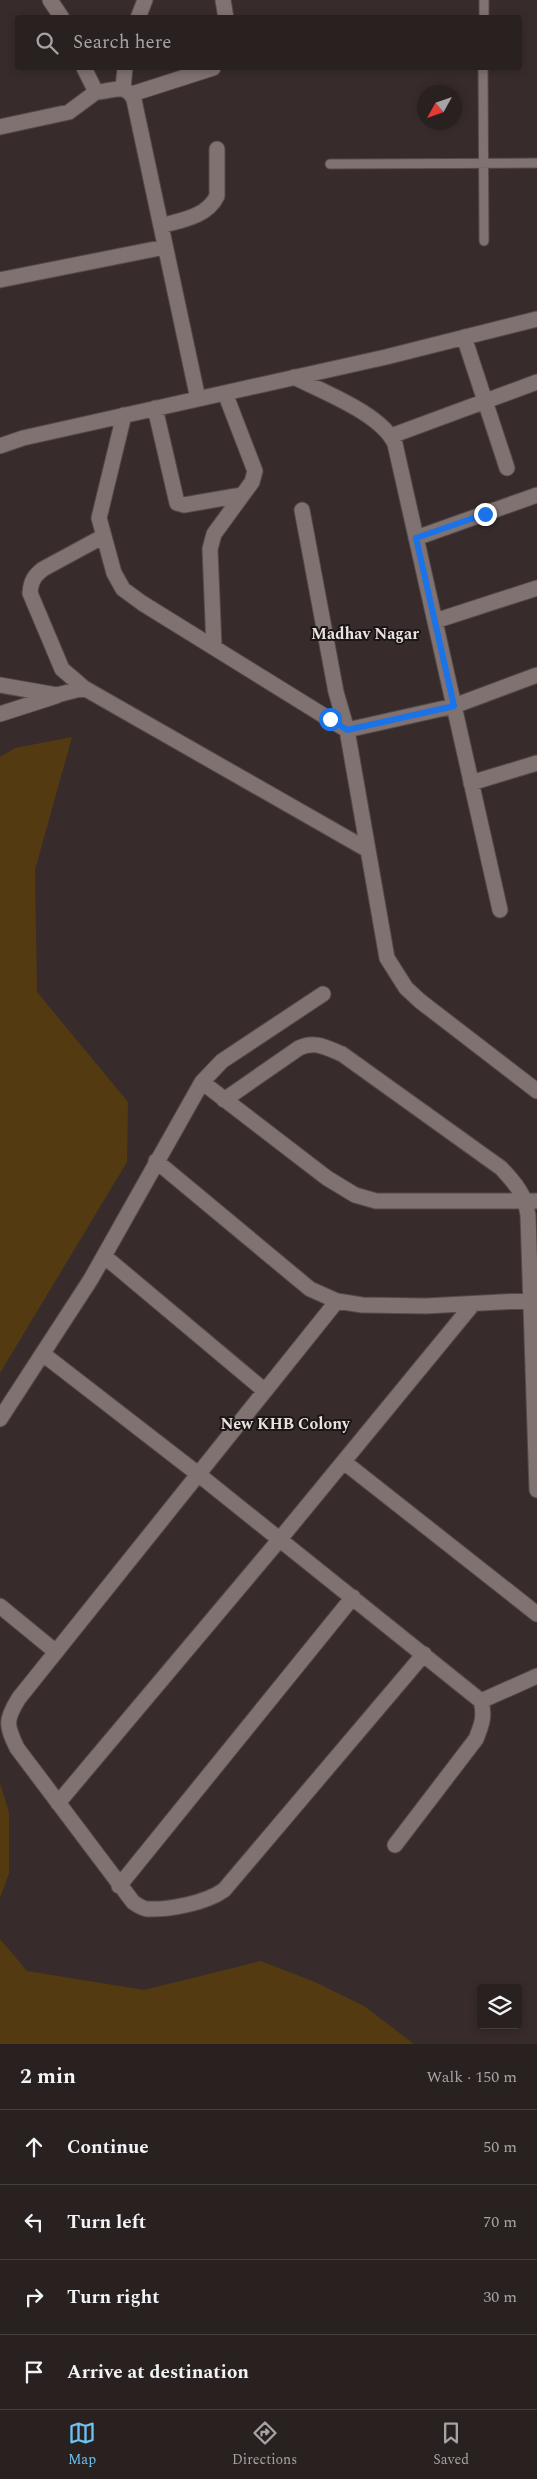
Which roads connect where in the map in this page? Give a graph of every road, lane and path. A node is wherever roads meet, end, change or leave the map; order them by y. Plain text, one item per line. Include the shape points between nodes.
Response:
1 (50, 0) edge
2 (146, 0) edge
3 (223, 0) edge
4 (484, 0) edge
5 (60, 15) edge
6 (139, 15) edge
7 (226, 15) edge
8 (484, 15) edge
9 (85, 70) edge
10 (125, 70) edge
11 (205, 70) edge
12 (484, 70) edge
13 (127, 91) junction
14 (96, 92) junction
15 (0, 127) edge
16 (217, 149) dead end
17 (482, 163) junction
18 (537, 163) edge
19 (330, 164) dead end
20 (161, 226) junction
21 (484, 242) dead end
22 (165, 247) junction
23 (0, 280) edge
24 (537, 318) edge
25 (464, 337) junction
26 (294, 377) junction
27 (537, 382) edge
28 (225, 393) junction
29 (198, 399) junction
30 (485, 400) junction
31 (155, 408) junction
32 (124, 415) junction
33 (391, 436) junction
34 (0, 446) edge
35 (506, 468) dead end
36 (242, 495) junction
37 (537, 496) edge
38 (302, 510) dead end
39 (104, 536) junction
40 (416, 538) junction
41 (537, 588) edge
42 (435, 621) junction
43 (214, 647) junction
44 (537, 676) edge
45 (0, 685) edge
46 (84, 688) junction
47 (58, 696) junction
48 (454, 706) junction
49 (0, 714) edge
50 (347, 730) junction
51 (537, 763) edge
52 (471, 783) junction
53 (368, 850) junction
54 (500, 910) dead end
55 (323, 994) dead end
56 (202, 1082) junction
57 (537, 1091) edge
58 (224, 1100) junction
59 (156, 1161) junction
60 (531, 1201) edge
61 (104, 1256) junction
62 (534, 1300) edge
63 (337, 1301) junction
64 (473, 1304) junction
65 (43, 1354) junction
66 (265, 1391) junction
67 (0, 1419) edge
68 (344, 1462) junction
69 (198, 1474) junction
70 (537, 1490) edge
71 (280, 1539) junction
72 (353, 1597) junction
73 (0, 1606) edge
74 (537, 1614) edge
75 (56, 1652) junction
76 (424, 1654) junction
77 (537, 1676) edge
78 (481, 1702) junction
79 (58, 1804) junction
80 (395, 1845) dead end
81 (119, 1886) junction

1 - 5 street
2 - 6 street
3 - 7 street
4 - 8 lane
9 - 14 street
10 - 13 street
11 - 13 street
12 - 17 lane
13 - 14 street
13 - 20 street
14 - 15 street via 69,112
16 - 20 street via 217,196 214,202 200,214
17 - 18 lane
17 - 19 lane
17 - 21 lane
20 - 22 street
22 - 23 street
22 - 29 street
24 - 25 street
25 - 26 street
25 - 30 street
26 - 28 street
26 - 33 street via 375,420
27 - 30 street
28 - 29 street
28 - 36 street via 255,471 252,482
29 - 31 street
30 - 33 street
30 - 35 street
31 - 32 street
31 - 36 street via 177,503 184,505
32 - 34 street
32 - 39 street via 99,518
33 - 40 street
36 - 43 street via 218,526 210,549
37 - 40 street
38 - 50 street via 336,692
39 - 43 street via 114,573 123,588
39 - 46 street via 43,569 34,576 31,584 30,593 62,669
40 - 42 street
41 - 42 street
42 - 48 street
43 - 50 street
44 - 48 street
45 - 47 street
46 - 47 street
46 - 53 street
47 - 49 street
48 - 50 street
48 - 52 street
50 - 53 street
51 - 52 street
52 - 54 street
53 - 57 street via 387,958 406,988
55 - 56 street via 222,1061
56 - 58 street
56 - 59 street
58 - 60 street via 355,1195 376,1201
58 - 60 street via 299,1048 313,1044 323,1046 342,1054 501,1168
59 - 61 street
59 - 63 street via 310,1289
60 - 62 street
61 - 65 street
61 - 66 street
62 - 64 street
62 - 70 street
63 - 64 street via 362,1305
63 - 66 street
64 - 68 street
65 - 67 street
65 - 69 street
66 - 69 street
68 - 71 street
68 - 74 street
69 - 71 street
69 - 75 street
71 - 72 street
71 - 79 street
72 - 76 street
72 - 81 street
73 - 75 street
75 - 79 street via 19,1698 9,1714 8,1728 17,1748
76 - 78 street
76 - 81 street via 224,1890 201,1902 146,1909 133,1902
77 - 78 street
78 - 80 street via 484,1721 476,1739
79 - 81 street

